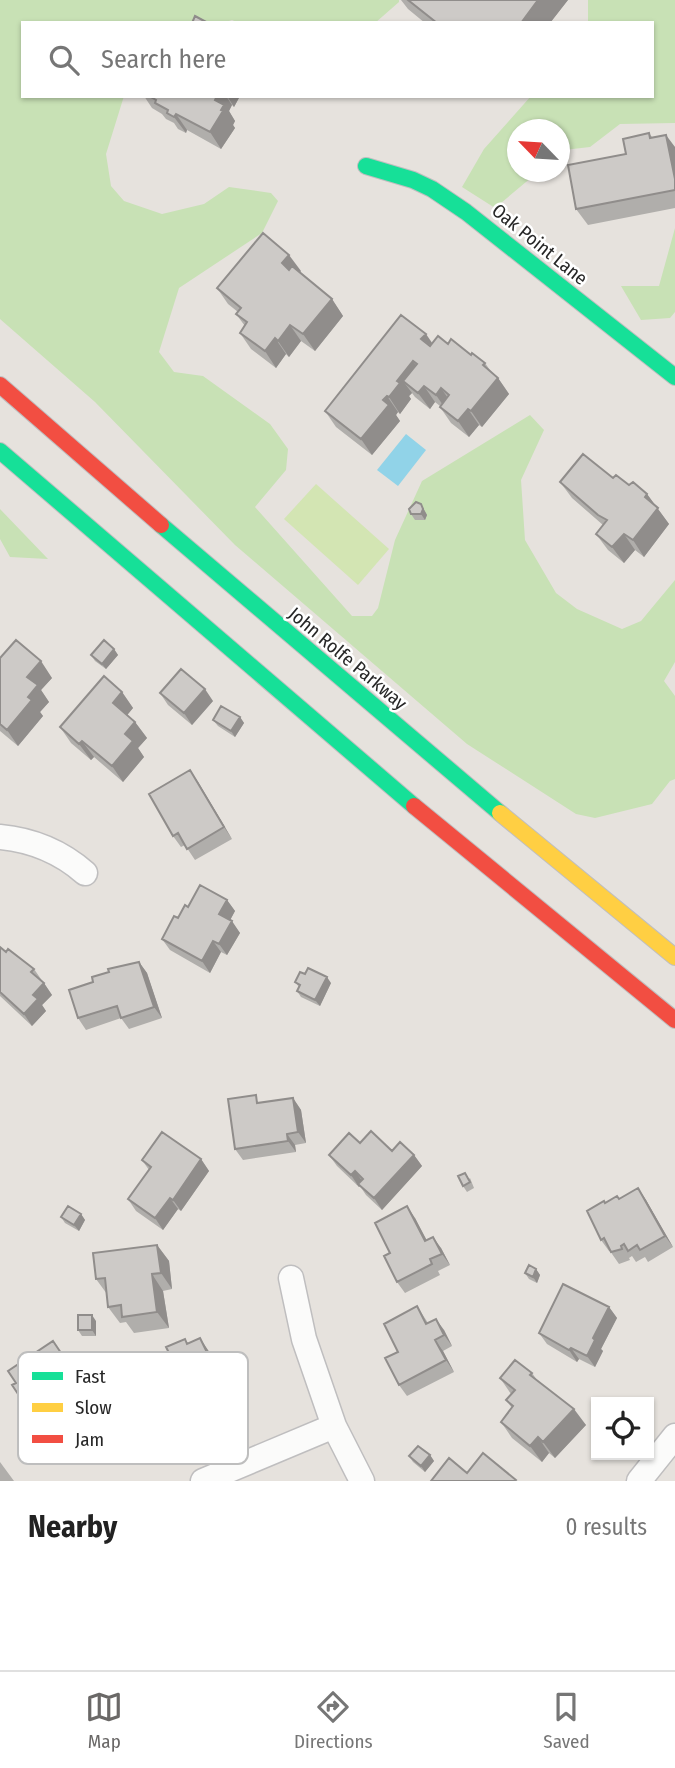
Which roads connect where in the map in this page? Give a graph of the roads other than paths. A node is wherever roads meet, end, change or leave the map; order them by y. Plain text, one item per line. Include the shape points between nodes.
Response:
1 (366, 166) dead end
2 (675, 377) edge
3 (0, 385) edge
4 (0, 451) edge
5 (0, 837) edge
6 (85, 873) dead end
7 (675, 957) edge
8 (675, 1020) edge
9 (291, 1278) dead end
10 (334, 1426) junction
11 (675, 1436) edge
12 (248, 1462) edge
13 (243, 1464) edge
14 (203, 1481) edge
15 (362, 1481) edge
16 (639, 1481) edge

1 - 2 main road, Oak Point Lane via 413,180 466,212
3 - 7 main road, John Rolfe Parkway via 246,600
4 - 8 main road via 459,844
5 - 6 street via 37,845 70,860
9 - 10 street via 304,1339
10 - 12 street
10 - 15 street
11 - 16 street
13 - 14 street

